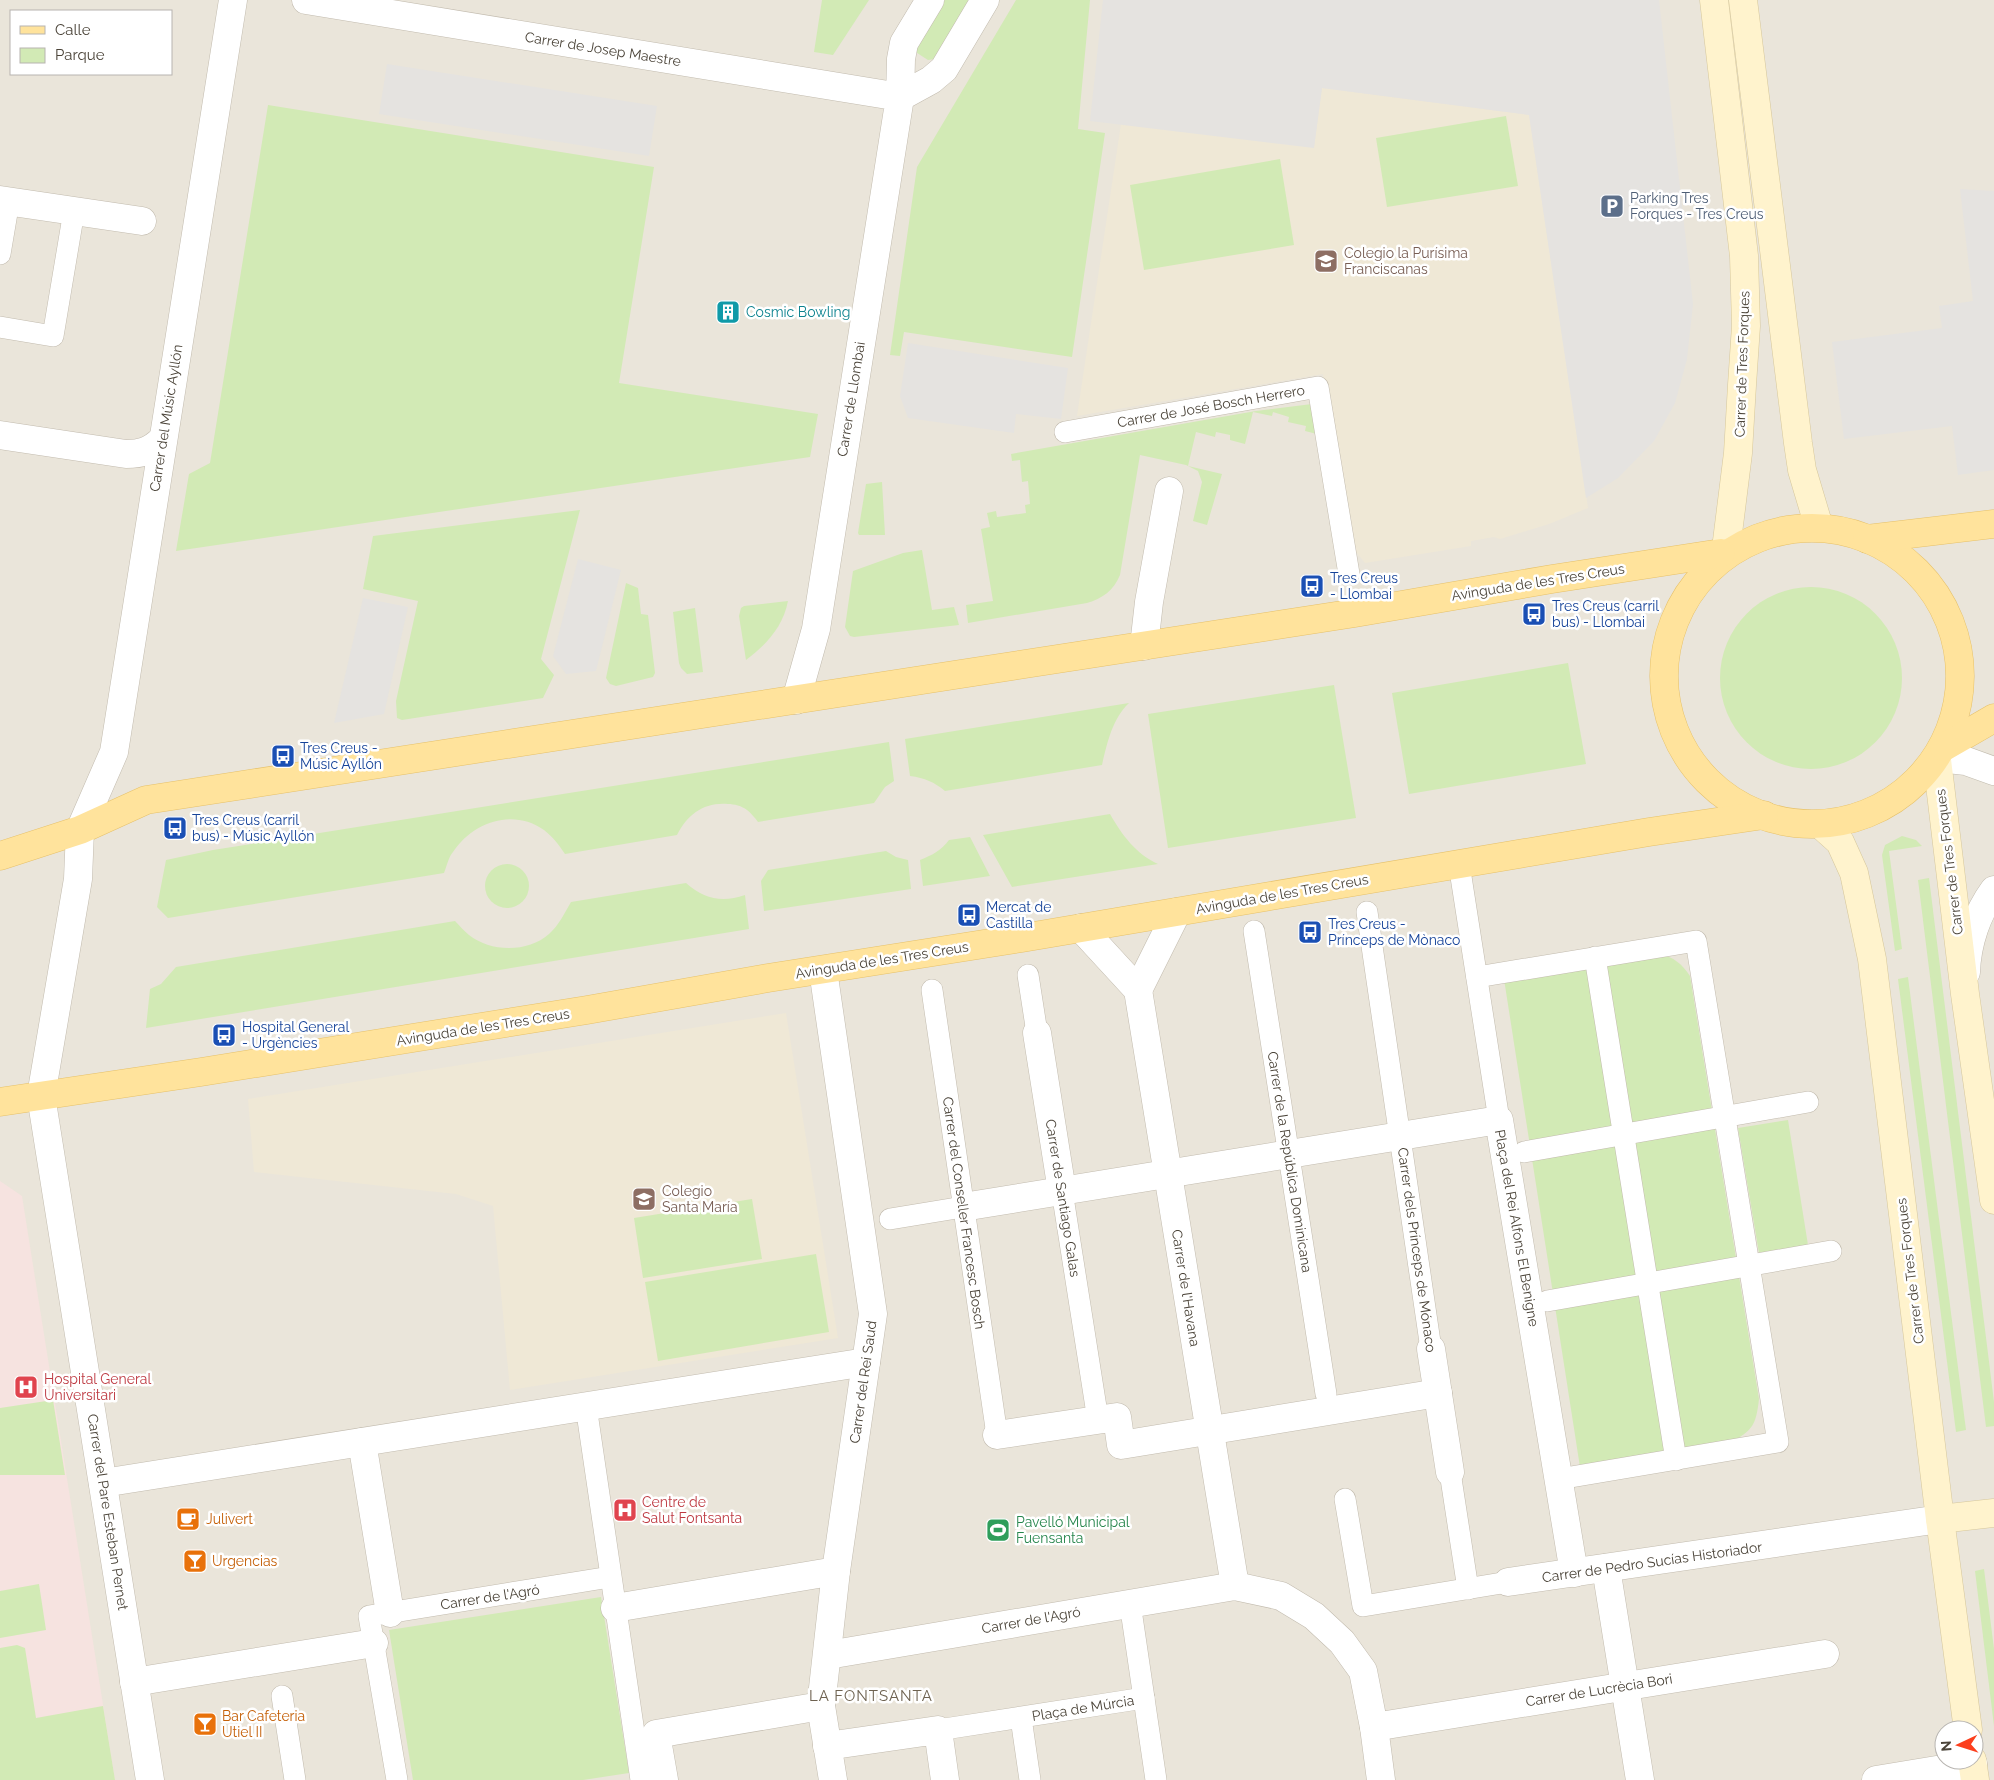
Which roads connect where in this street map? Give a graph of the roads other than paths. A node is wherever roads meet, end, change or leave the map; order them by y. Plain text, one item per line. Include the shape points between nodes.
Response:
1 (233, 0) edge
2 (306, 0) edge
3 (930, 0) edge
4 (985, 0) edge
5 (1714, 0) edge
6 (1743, 0) edge
7 (900, 98) junction
8 (4, 201) edge
9 (74, 212) junction
10 (142, 221) dead end
11 (0, 254) edge
12 (0, 326) edge
13 (1065, 432) dead end
14 (0, 435) edge
15 (162, 440) junction
16 (1169, 491) dead end
17 (1994, 524) edge
18 (1819, 527) junction
19 (1867, 539) junction
20 (1724, 551) junction
21 (1349, 574) dead end
22 (1144, 646) junction
23 (796, 700) junction
24 (1994, 718) edge
25 (1940, 755) junction
26 (1994, 771) edge
27 (1764, 815) junction
28 (1821, 825) junction
29 (80, 830) junction
30 (0, 856) edge
31 (1459, 864) junction
32 (1994, 890) edge
33 (1177, 912) junction
34 (1367, 912) dead end
35 (1082, 928) junction
36 (1254, 931) dead end
37 (1594, 957) junction
38 (823, 970) junction
39 (1028, 975) dead end
40 (1477, 977) junction
41 (932, 990) dead end
42 (1138, 990) junction
43 (1965, 994) junction
44 (1037, 1034) joint
45 (41, 1096) junction
46 (0, 1102) edge
47 (1808, 1102) dead end
48 (1982, 1113) junction
49 (1725, 1117) junction
50 (1499, 1120) junction
51 (1624, 1135) junction
52 (1401, 1136) junction
53 (1994, 1138) edge
54 (1524, 1152) dead end
55 (1288, 1154) junction
56 (1168, 1174) junction
57 (1062, 1191) junction
58 (1994, 1200) edge
59 (963, 1207) junction
60 (890, 1219) dead end
61 (1831, 1251) dead end
62 (1749, 1265) junction
63 (1648, 1283) junction
64 (1547, 1301) dead end
65 (1431, 1349) joint
66 (866, 1362) junction
67 (1438, 1393) junction
68 (1326, 1394) dead end
69 (586, 1406) junction
70 (1098, 1420) junction
71 (1210, 1430) junction
72 (997, 1435) joint
73 (362, 1442) junction
74 (1676, 1460) junction
75 (1450, 1472) joint
76 (1559, 1479) junction
77 (103, 1484) junction
78 (1345, 1499) dead end
79 (1994, 1512) edge
80 (1940, 1519) junction
81 (1606, 1568) junction
82 (836, 1571) junction
83 (1574, 1573) junction
84 (610, 1578) junction
85 (1508, 1582) joint
86 (1235, 1586) junction
87 (1468, 1589) junction
88 (1130, 1603) junction
89 (615, 1608) junction
90 (378, 1624) junction
91 (1826, 1654) dead end
92 (828, 1655) junction
93 (134, 1682) junction
94 (1625, 1685) junction
95 (282, 1696) dead end
96 (1144, 1698) junction
97 (821, 1706) junction
98 (1021, 1718) junction
99 (1967, 1720) edge
100 (1374, 1728) junction
101 (938, 1730) junction
102 (827, 1746) junction
103 (1957, 1770) edge
104 (150, 1780) edge
105 (295, 1780) edge
106 (397, 1780) edge
107 (641, 1780) edge
108 (664, 1780) edge
109 (833, 1780) edge
110 (945, 1780) edge
111 (1030, 1780) edge
112 (1156, 1780) edge
113 (1381, 1780) edge
114 (1640, 1780) edge
115 (1876, 1780) edge

1 - 15 street, Carrer del Músic Ayllón
2 - 7 street, Carrer de Josep Maestre
3 - 7 street, Carrer de Llombai via 904,43
4 - 7 street via 944,69
5 - 20 main road, Carrer de Tres Forques via 1744,256 1746,317 1738,453
6 - 18 main road via 1802,470
7 - 23 street, Carrer de Llombai via 816,628
8 - 9 street
8 - 11 street
9 - 10 street
9 - 12 street via 53,336
13 - 21 street, Carrer de José Bosch Herrero via 1318,387
14 - 15 street via 126,454 150,451
15 - 29 street, Carrer del Músic Ayllón via 114,752
16 - 22 street
17 - 19 main road
18 - 19 main road
18 - 20 main road via 1777,531 1744,540
19 - 25 main road via 1906,563 1936,601 1948,625 1957,656 1960,686 1955,716
20 - 22 main road, Avinguda de les Tres Creus
20 - 27 main road via 1683,600 1670,630 1663,672 1669,716 1693,762 1712,785
22 - 23 main road, Avinguda de les Tres Creus
23 - 29 main road, Avinguda de les Tres Creus via 146,800
24 - 25 main road
25 - 26 street
25 - 28 main road via 1924,777 1893,802 1872,813
25 - 43 main road, Carrer de Tres Forques
27 - 28 main road via 1796,824
27 - 31 main road, Avinguda de les Tres Creus
28 - 80 main road, Carrer de Tres Forques via 1840,842 1854,873 1872,959
29 - 30 main road, Avinguda de les Tres Creus
29 - 45 street, Carrer del Pare Esteban Pernet via 78,879
31 - 33 main road, Avinguda de les Tres Creus
31 - 40 street, Plaça del Rei Alfons El Benigne
32 - 43 street via 1975,924 1966,958
33 - 35 main road, Avinguda de les Tres Creus
33 - 42 street
34 - 52 street, Carrer dels Prínceps de Mónaco
35 - 38 main road, Avinguda de les Tres Creus
35 - 42 street
36 - 55 street, Carrer de la República Dominicana
37 - 40 street
37 - 49 street via 1696,941
37 - 51 street
38 - 45 main road, Avinguda de les Tres Creus
38 - 66 street, Carrer del Rei Saud via 873,1314
39 - 44 street, Carrer de Santiago Galas
40 - 50 street, Plaça del Rei Alfons El Benigne
41 - 59 street, Carrer del Conseller Francesc Bosch
42 - 56 street, Carrer de l'Havana
43 - 48 main road, Carrer de Tres Forques
44 - 57 street, Carrer de Santiago Galas
45 - 46 main road, Avinguda de les Tres Creus
45 - 77 street, Carrer del Pare Esteban Pernet
47 - 49 street, Plaça del Rei Alfons El Benigne
48 - 53 street
48 - 58 main road, Carrer de Tres Forques
49 - 51 street, Plaça del Rei Alfons El Benigne
49 - 62 street
50 - 52 street
50 - 76 street, Plaça del Rei Alfons El Benigne
51 - 54 street, Plaça del Rei Alfons El Benigne
51 - 63 street
52 - 55 street
52 - 65 street, Carrer dels Prínceps de Mónaco
55 - 56 street
55 - 68 street, Carrer de la República Dominicana
56 - 57 street
56 - 71 street, Carrer de l'Havana
57 - 59 street
57 - 70 street, Carrer de Santiago Galas
59 - 60 street
59 - 72 street, Carrer del Conseller Francesc Bosch
61 - 62 street, Plaça del Rei Alfons El Benigne
62 - 63 street, Plaça del Rei Alfons El Benigne
62 - 74 street via 1778,1442
63 - 64 street, Plaça del Rei Alfons El Benigne
63 - 74 street
65 - 67 street, Carrer dels Prínceps de Mónaco
66 - 69 street
66 - 82 street, Carrer del Rei Saud
67 - 71 street
67 - 75 street, Carrer dels Prínceps de Mónaco
69 - 73 street
69 - 84 street
70 - 71 street via 1117,1417 1121,1445
70 - 72 street
71 - 86 street, Carrer de l'Havana
73 - 77 street
73 - 90 street
74 - 76 street
75 - 87 street, Carrer dels Prínceps de Mónaco
76 - 83 street, Plaça del Rei Alfons El Benigne
77 - 93 street, Carrer del Pare Esteban Pernet
78 - 87 street, Carrer de Pedro Sucías Historiador via 1363,1606
79 - 80 main road
80 - 81 street, Carrer de Pedro Sucías Historiador
80 - 99 main road, Carrer de Tres Forques
81 - 83 street, Carrer de Pedro Sucías Historiador
81 - 94 street
82 - 89 street
82 - 92 street, Carrer del Rei Saud
83 - 85 street, Carrer de Pedro Sucías Historiador
84 - 89 street
84 - 90 street, Carrer de l'Agró
85 - 87 street, Carrer de Pedro Sucías Historiador
86 - 88 street, Carrer de l'Agró
86 - 100 street via 1281,1596 1314,1616 1342,1642 1363,1671
88 - 92 street, Carrer de l'Agró
88 - 96 street, Plaça de Múrcia
89 - 107 street
90 - 93 street, Carrer de l'Agró
90 - 106 street
91 - 94 street, Carrer de Lucrècia Bori
92 - 97 street, Carrer del Rei Saud
93 - 104 street, Carrer del Pare Esteban Pernet
94 - 100 street, Carrer de Lucrècia Bori
94 - 114 street
95 - 105 street
96 - 98 street, Plaça de Múrcia
96 - 112 street, Plaça de Múrcia
97 - 102 street, Carrer del Rei Saud
97 - 108 street via 656,1734
98 - 101 street, Plaça de Múrcia
98 - 111 street, Plaça de Múrcia
100 - 113 street
101 - 102 street, Plaça de Múrcia
101 - 110 street
102 - 109 street, Carrer del Rei Saud
103 - 115 street

